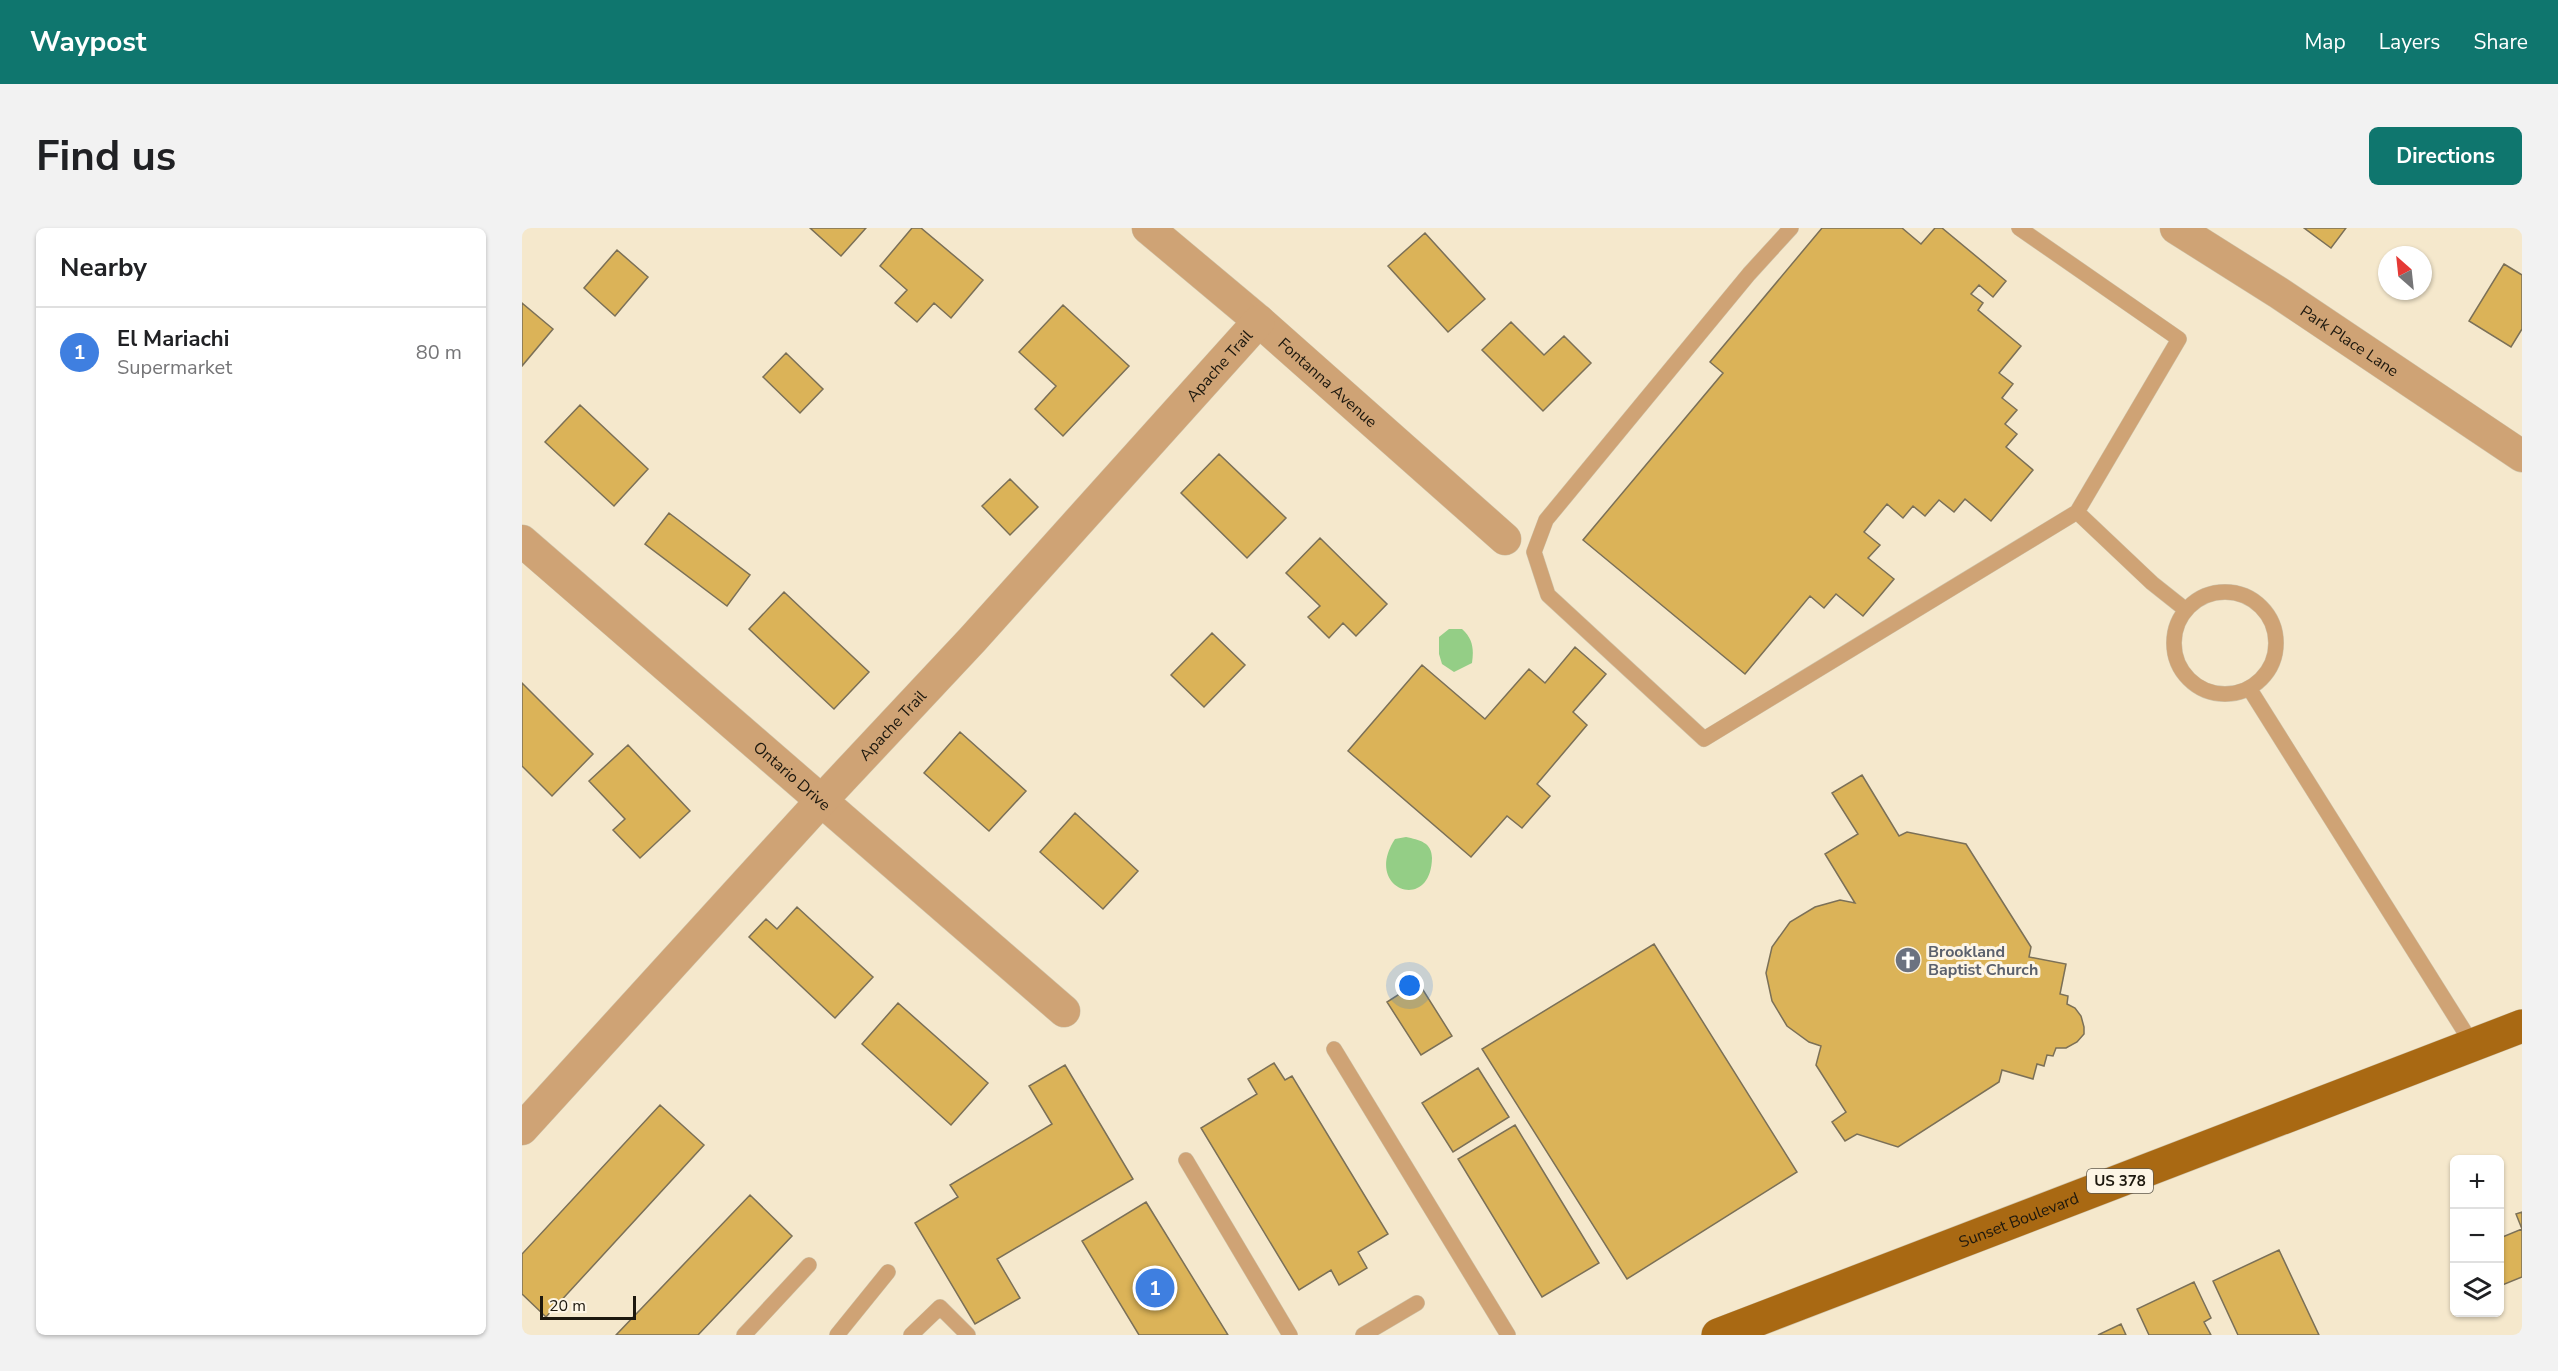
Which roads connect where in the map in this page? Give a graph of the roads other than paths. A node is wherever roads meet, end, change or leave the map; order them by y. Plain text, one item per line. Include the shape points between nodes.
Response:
1 (1148, 228) edge
2 (1791, 228) edge
3 (2019, 228) edge
4 (2186, 230) edge
5 (1258, 321) junction
6 (2522, 456) edge
7 (2077, 512) junction
8 (1505, 539) dead end
9 (522, 541) edge
10 (2186, 610) junction
11 (2249, 688) junction
12 (822, 800) junction
13 (1064, 1011) dead end
14 (2522, 1026) edge
15 (2473, 1045) junction
16 (1334, 1049) dead end
17 (522, 1129) edge
18 (1186, 1160) dead end
19 (809, 1265) dead end
20 (888, 1272) dead end
21 (1417, 1303) dead end
22 (1758, 1328) edge
23 (744, 1335) edge
24 (837, 1335) edge
25 (910, 1335) edge
26 (968, 1335) edge
27 (1290, 1335) edge
28 (1363, 1335) edge
29 (1508, 1335) edge
30 (1718, 1335) edge

1 - 5 street, Fontanna Avenue
2 - 7 lane via 1546,520 1534,552 1548,595 1704,739
3 - 7 lane via 2180,339
4 - 6 street, Park Place Lane
5 - 8 street, Fontanna Avenue
5 - 12 street, Apache Trail via 972,640
7 - 10 lane
9 - 12 street, Ontario Drive
10 - 11 lane via 2177,625 2174,642 2176,660 2185,675 2198,687 2214,693
10 - 11 lane via 2200,598 2217,593 2248,598 2261,607 2275,634 2275,650 2266,672
11 - 15 lane
12 - 13 street, Ontario Drive
12 - 17 street, Apache Trail
14 - 15 main road, Sunset Boulevard / US 378
15 - 22 main road, Sunset Boulevard / US 378
16 - 29 lane
18 - 27 lane
19 - 23 lane
20 - 24 lane
21 - 28 lane
22 - 30 main road, Sunset Boulevard / US 378
25 - 26 lane via 940,1307

